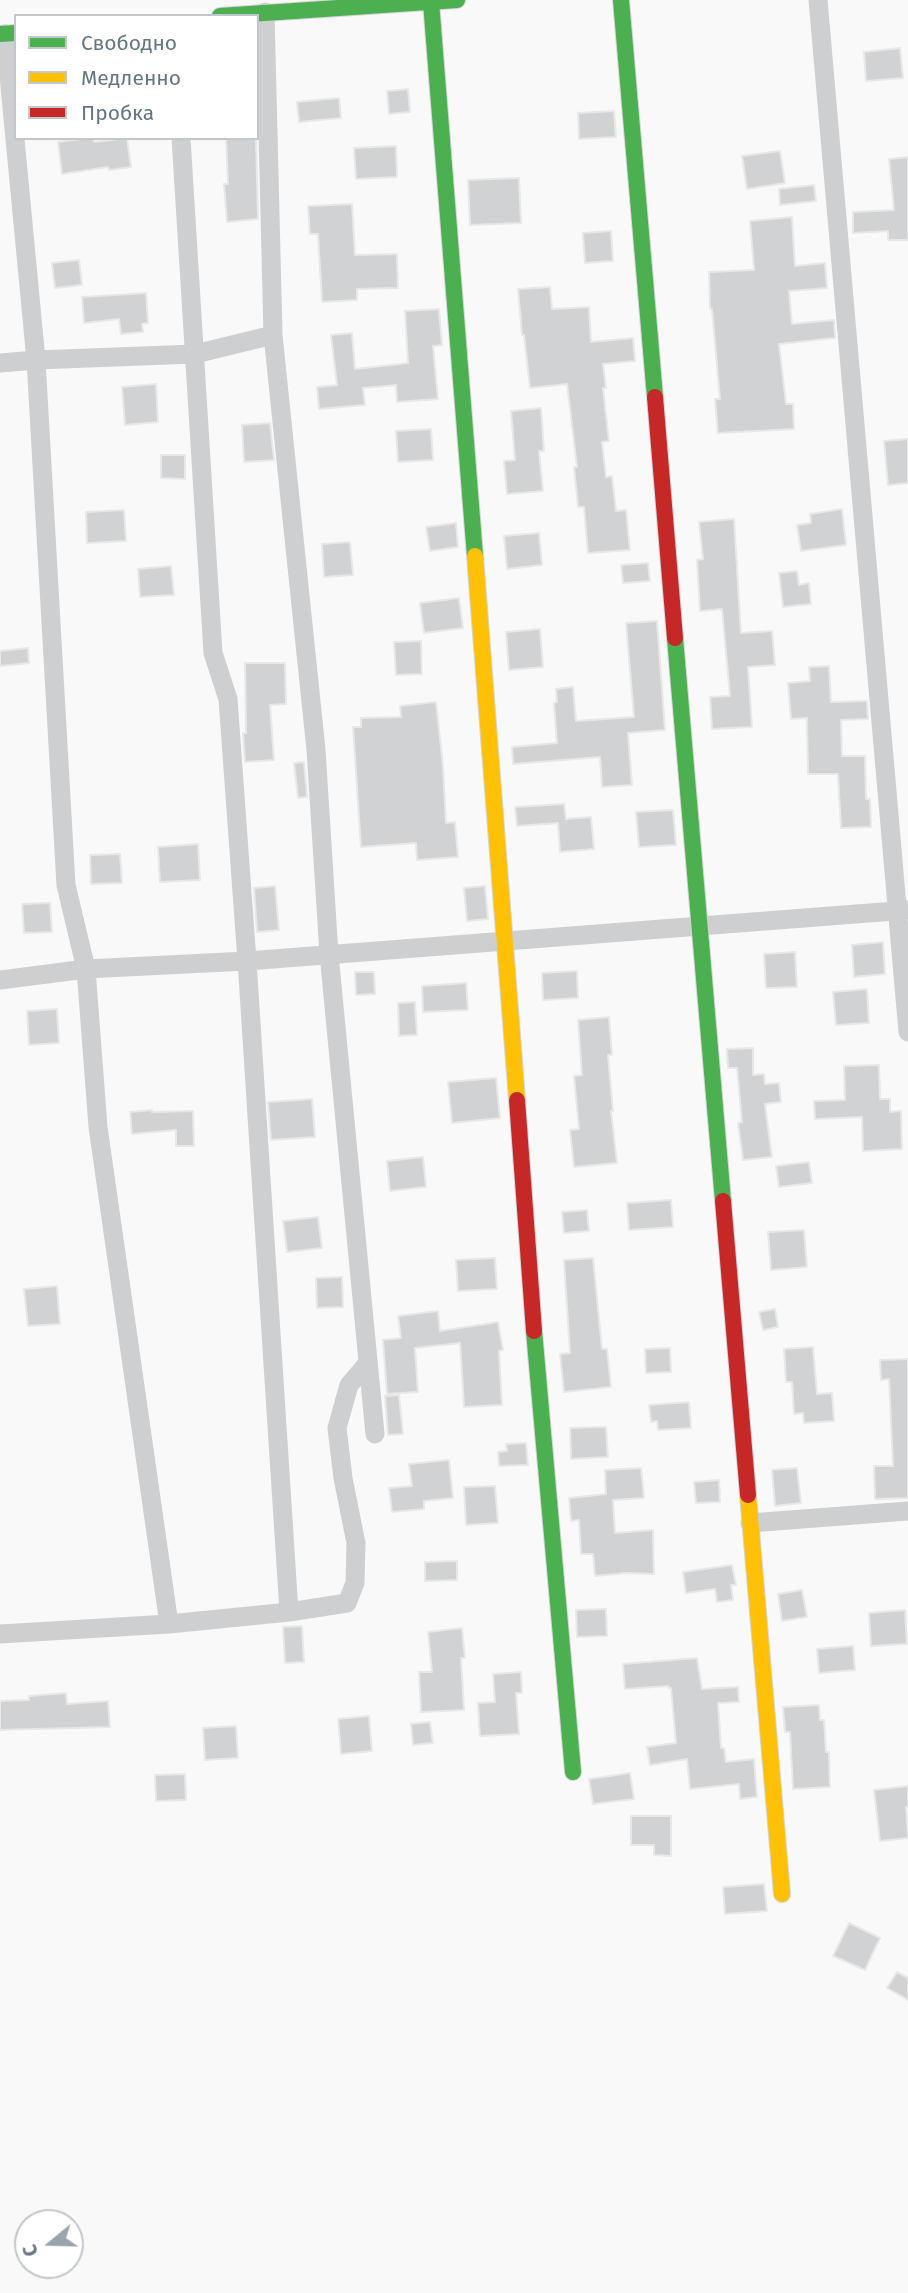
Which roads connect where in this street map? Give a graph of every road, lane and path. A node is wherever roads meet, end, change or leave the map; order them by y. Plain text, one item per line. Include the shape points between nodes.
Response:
1 (457, 0) edge
2 (621, 0) edge
3 (818, 0) edge
4 (401, 2) edge
5 (431, 2) junction
6 (265, 12) junction
7 (242, 14) edge
8 (7, 33) edge
9 (14, 112) edge
10 (16, 140) edge
11 (181, 140) edge
12 (273, 335) junction
13 (195, 354) junction
14 (36, 360) junction
15 (0, 363) edge
16 (903, 911) edge
17 (699, 926) junction
18 (506, 941) junction
19 (329, 954) junction
20 (247, 961) junction
21 (86, 969) junction
22 (0, 980) edge
23 (908, 1032) edge
24 (368, 1363) junction
25 (375, 1434) dead end
26 (908, 1511) edge
27 (750, 1523) junction
28 (289, 1612) junction
29 (169, 1624) junction
30 (0, 1634) edge
31 (573, 1772) dead end
32 (782, 1894) dead end

1 - 5 street
2 - 17 street
3 - 16 street
4 - 5 street
4 - 6 street
5 - 18 street
6 - 7 street
6 - 12 street
8 - 9 street
10 - 14 street
11 - 13 street
12 - 13 street
12 - 19 street via 316,750
13 - 14 street
13 - 20 street via 213,653 228,699
14 - 15 street
14 - 21 street via 66,885
16 - 17 street
16 - 23 street
17 - 18 street
17 - 27 street
18 - 19 street
18 - 31 street via 539,1399
19 - 20 street
19 - 24 street
20 - 21 street
20 - 28 street
21 - 22 street
21 - 29 street via 98,1127
24 - 25 street
24 - 28 street via 349,1385 337,1428 356,1543 355,1583 347,1603
26 - 27 street
27 - 32 street
28 - 29 street
29 - 30 street

